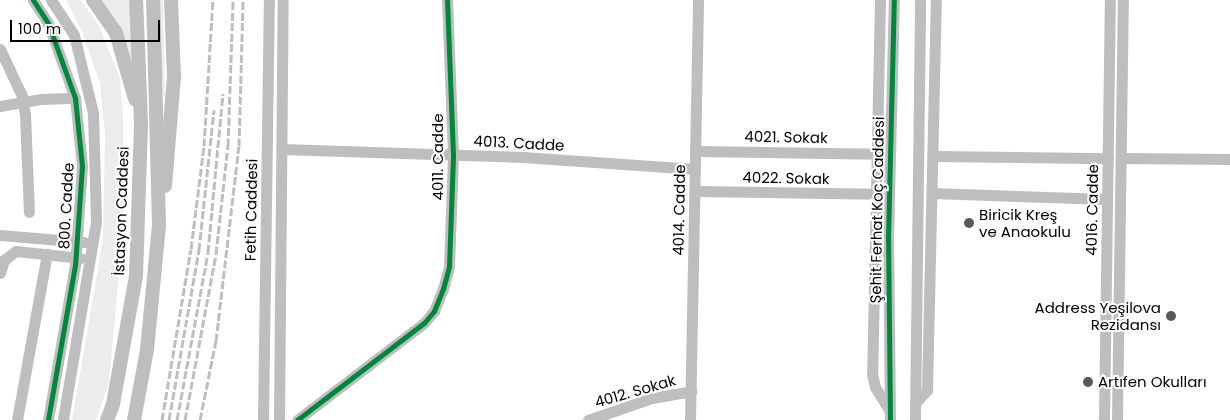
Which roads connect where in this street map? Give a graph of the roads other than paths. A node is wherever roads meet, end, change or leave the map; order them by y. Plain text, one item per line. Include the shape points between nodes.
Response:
1 (34, 0) edge
2 (51, 0) edge
3 (93, 0) edge
4 (136, 0) edge
5 (153, 0) edge
6 (171, 0) edge
7 (269, 0) edge
8 (283, 0) edge
9 (447, 0) edge
10 (698, 0) edge
11 (880, 0) edge
12 (894, 0) edge
13 (920, 0) edge
14 (936, 0) edge
15 (1110, 0) edge
16 (1123, 0) edge
17 (0, 49) edge
18 (75, 98) junction
19 (23, 102) junction
20 (0, 106) edge
21 (141, 122) junction
22 (282, 150) junction
23 (695, 151) junction
24 (877, 154) junction
25 (453, 155) junction
26 (933, 156) junction
27 (1108, 158) junction
28 (1121, 158) junction
29 (1230, 159) edge
30 (695, 169) junction
31 (695, 191) junction
32 (932, 193) junction
33 (876, 194) junction
34 (1107, 199) junction
35 (29, 212) dead end
36 (159, 225) junction
37 (0, 235) edge
38 (77, 242) junction
39 (93, 243) junction
40 (47, 254) junction
41 (75, 257) junction
42 (90, 259) junction
43 (0, 273) edge
44 (691, 391) junction
45 (915, 403) junction
46 (890, 415) edge
47 (17, 420) edge
48 (48, 420) edge
49 (62, 420) edge
50 (107, 420) edge
51 (134, 420) edge
52 (263, 420) edge
53 (279, 420) edge
54 (297, 420) edge
55 (588, 420) edge
56 (690, 420) edge
57 (915, 420) edge
58 (1104, 420) edge
59 (1117, 420) edge

1 - 18 street, 800. Cadde via 48,23
2 - 39 street, 800. Cadde via 74,35 93,113 96,222
3 - 21 main road via 116,32
4 - 21 main road, İstasyon Caddesi
5 - 36 main road
6 - 36 main road via 174,77 170,149
7 - 52 street, Fetih Caddesi
8 - 22 street, Fetih Caddesi
9 - 25 street, 4011. Cadde
10 - 23 street, 4014. Cadde
11 - 24 street, Şehit Ferhat Koç Caddesi
12 - 46 street, Şehit Ferhat Koç Caddesi via 888,240
13 - 45 street
14 - 26 street
15 - 27 street, 4016. Cadde
16 - 28 street, 4016. Cadde
17 - 19 street
18 - 19 street
18 - 38 street, 800. Cadde via 82,166
19 - 20 street
19 - 35 street
21 - 50 main road, İstasyon Caddesi via 136,276 114,404
22 - 25 street, 4013. Cadde
22 - 53 street, Fetih Caddesi
23 - 24 street, 4021. Sokak
23 - 30 street, 4014. Cadde
24 - 33 street, Şehit Ferhat Koç Caddesi
25 - 30 street, 4013. Cadde
25 - 54 street, 4011. Cadde via 449,266 434,311 392,350
26 - 27 street
26 - 32 street
27 - 34 street, 4016. Cadde
28 - 29 street
28 - 59 street, 4016. Cadde
30 - 31 street, 4014. Cadde
31 - 33 street, 4022. Sokak
31 - 44 street, 4014. Cadde
32 - 34 street
32 - 45 street via 928,390
33 - 46 street, Şehit Ferhat Koç Caddesi via 872,374
34 - 58 street, 4016. Cadde
36 - 51 main road via 147,350
37 - 38 street
38 - 39 street
38 - 41 street, 800. Cadde
39 - 42 street, 800. Cadde
40 - 41 street
40 - 43 street via 16,251 4,260
40 - 47 street
41 - 42 street
41 - 48 street, 800. Cadde
42 - 49 street, 800. Cadde
44 - 55 street, 4012. Sokak via 652,398
44 - 56 street, 4014. Cadde
45 - 57 street

